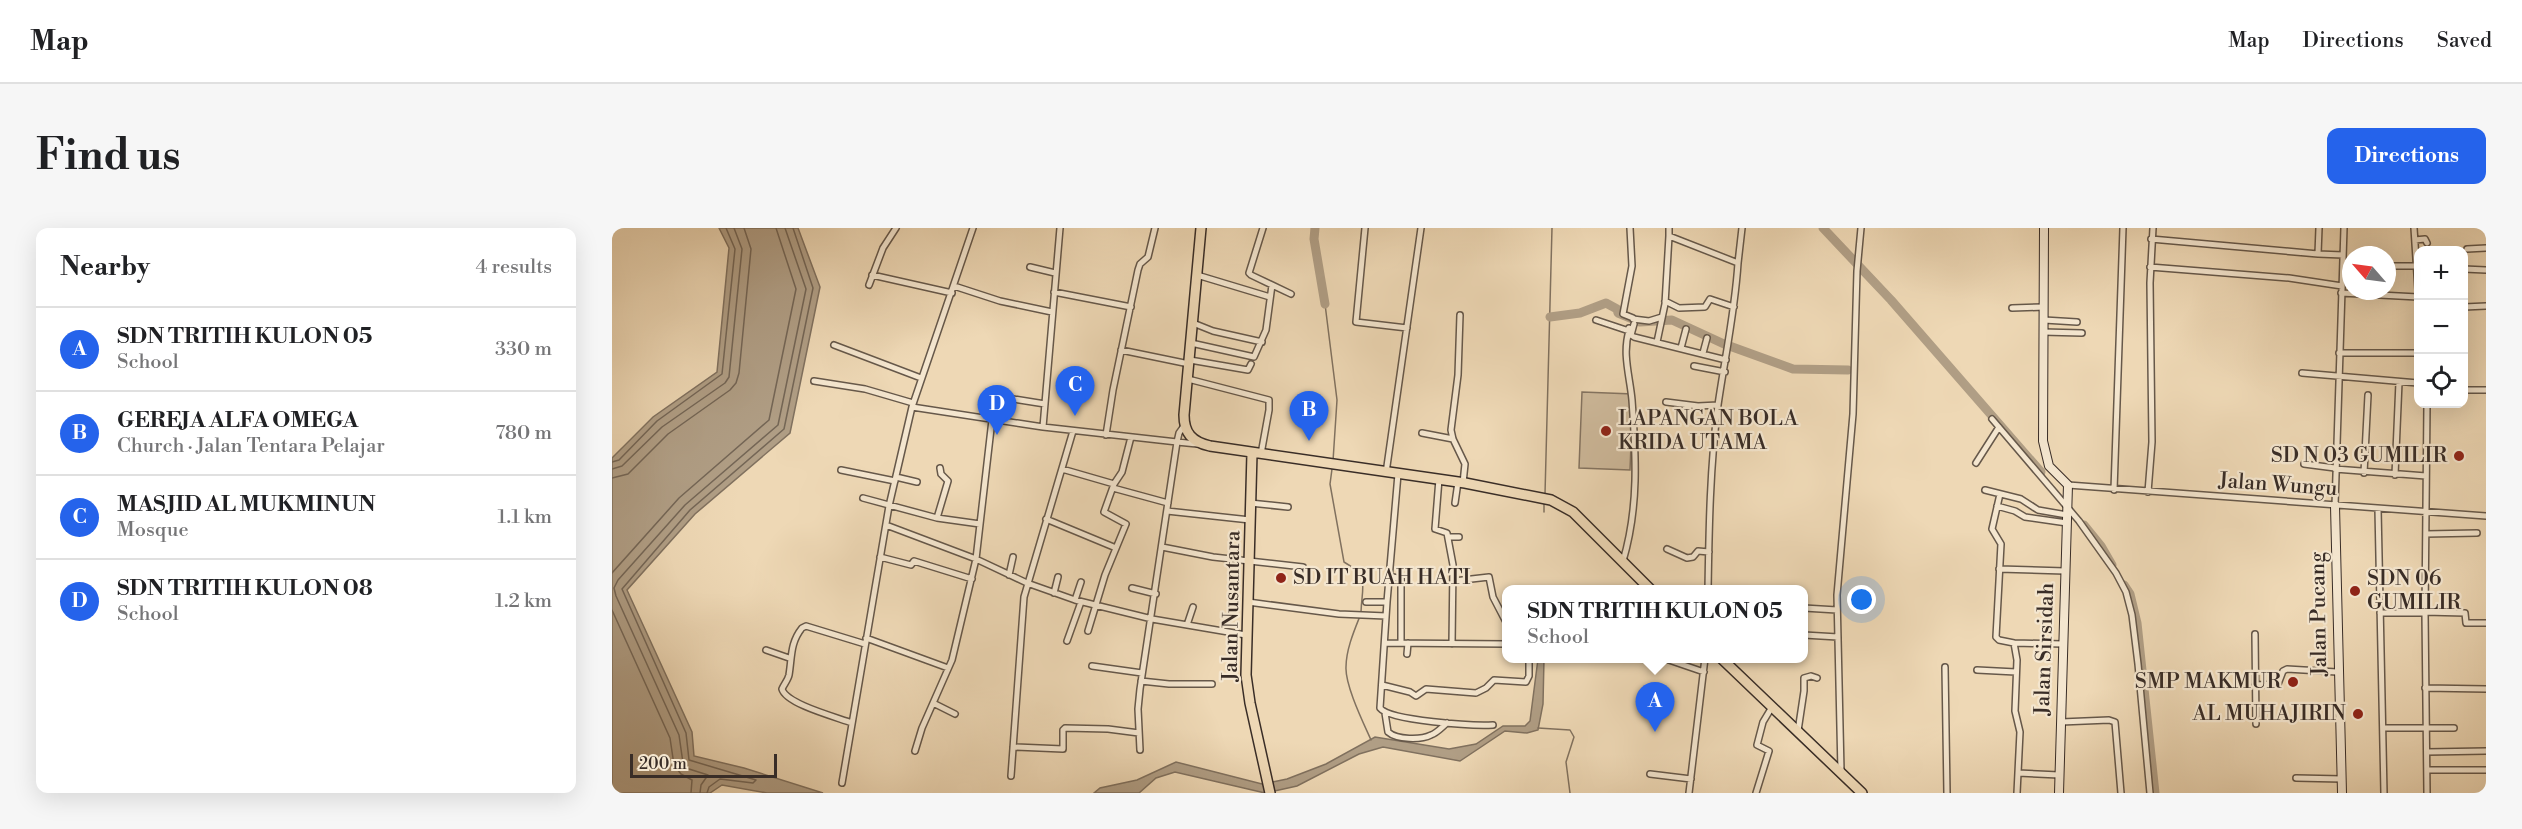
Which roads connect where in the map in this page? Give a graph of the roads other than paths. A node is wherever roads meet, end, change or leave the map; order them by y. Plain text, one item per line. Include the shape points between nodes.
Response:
1 (896, 228) edge
2 (973, 228) edge
3 (1060, 228) edge
4 (1155, 228) edge
5 (1201, 228) edge
6 (1263, 228) edge
7 (1365, 228) edge
8 (1421, 228) edge
9 (1630, 228) edge
10 (1669, 228) edge
11 (1742, 228) edge
12 (1861, 228) edge
13 (2044, 228) edge
14 (2123, 228) edge
15 (2153, 228) edge
16 (2319, 228) edge
17 (2344, 228) edge
18 (2414, 228) edge
19 (1669, 236) junction
20 (2151, 239) junction
21 (2415, 240) junction
22 (2427, 243) dead end
23 (2343, 246) edge
24 (2415, 246) edge
25 (2486, 248) edge
26 (2468, 249) edge
27 (2318, 254) junction
28 (2342, 255) edge
29 (1738, 263) junction
30 (2342, 265) edge
31 (2396, 266) edge
32 (2414, 266) edge
33 (1030, 267) dead end
34 (2150, 267) junction
35 (2468, 269) edge
36 (2486, 270) edge
37 (1055, 273) junction
38 (1197, 274) junction
39 (872, 275) junction
40 (869, 285) dead end
41 (1272, 285) junction
42 (953, 290) junction
43 (2341, 290) junction
44 (1054, 292) junction
45 (1291, 294) dead end
46 (1270, 297) junction
47 (2414, 297) edge
48 (1665, 301) junction
49 (2486, 306) edge
50 (1131, 307) junction
51 (1734, 307) junction
52 (2043, 307) junction
53 (2468, 307) edge
54 (2012, 308) dead end
55 (1052, 312) junction
56 (1460, 315) dead end
57 (1662, 319) junction
58 (1596, 320) dead end
59 (2043, 320) junction
60 (1633, 321) junction
61 (2077, 322) dead end
62 (1193, 323) junction
63 (1407, 328) junction
64 (1686, 329) dead end
65 (1629, 331) junction
66 (2043, 332) junction
67 (2082, 333) dead end
68 (1707, 338) dead end
69 (1262, 342) junction
70 (1657, 342) junction
71 (1191, 343) junction
72 (834, 345) dead end
73 (1681, 348) junction
74 (1122, 350) junction
75 (1703, 353) junction
76 (2339, 353) junction
77 (2414, 353) edge
78 (1726, 360) junction
79 (1190, 362) junction
80 (1251, 364) dead end
81 (1694, 366) dead end
82 (1725, 372) junction
83 (2302, 373) dead end
84 (921, 378) junction
85 (2338, 378) junction
86 (1188, 380) junction
87 (814, 381) dead end
88 (2399, 382) junction
89 (2414, 383) edge
90 (2468, 390) edge
91 (2486, 390) edge
92 (2368, 395) dead end
93 (995, 396) dead end
94 (1666, 402) dead end
95 (1045, 404) junction
96 (913, 405) junction
97 (1718, 405) junction
98 (2427, 408) edge
99 (1992, 419) dead end
100 (992, 420) junction
101 (1184, 426) junction
102 (1043, 427) junction
103 (1999, 427) junction
104 (1073, 431) junction
105 (1422, 433) dead end
106 (1106, 435) junction
107 (1131, 437) junction
108 (1453, 439) junction
109 (1177, 442) junction
110 (1202, 444) junction
111 (1257, 453) junction
112 (1976, 463) dead end
113 (2304, 464) dead end
114 (940, 468) dead end
115 (1062, 469) junction
116 (2335, 469) junction
117 (841, 470) dead end
118 (1386, 472) junction
119 (2364, 473) junction
120 (1398, 474) junction
121 (2395, 475) junction
122 (2426, 476) junction
123 (895, 479) junction
124 (1439, 479) junction
125 (917, 482) dead end
126 (1460, 482) junction
127 (2068, 485) junction
128 (1114, 486) junction
129 (1985, 490) dead end
130 (2114, 490) junction
131 (2148, 492) junction
132 (2000, 494) junction
133 (863, 498) dead end
134 (1168, 503) junction
135 (1250, 503) junction
136 (1455, 503) dead end
137 (889, 506) junction
138 (1997, 506) junction
139 (2335, 506) junction
140 (1288, 507) dead end
141 (2378, 509) junction
142 (1167, 511) junction
143 (2426, 512) junction
144 (2067, 513) junction
145 (2486, 516) edge
146 (937, 518) junction
147 (1046, 519) junction
148 (1250, 520) junction
149 (980, 524) junction
150 (886, 525) junction
151 (2477, 533) dead end
152 (2426, 534) junction
153 (1449, 537) junction
154 (1459, 537) dead end
155 (1162, 547) junction
156 (1116, 548) junction
157 (1667, 549) dead end
158 (1709, 552) junction
159 (880, 557) junction
160 (1013, 557) dead end
161 (976, 559) junction
162 (1623, 561) junction
163 (1249, 562) junction
164 (1303, 567) dead end
165 (1999, 569) junction
166 (2065, 571) junction
167 (1009, 575) junction
168 (1389, 576) junction
169 (1058, 578) dead end
170 (972, 579) junction
171 (1454, 581) junction
172 (1081, 582) dead end
173 (1027, 584) junction
174 (1646, 585) edge
175 (1708, 585) edge
176 (1132, 588) dead end
177 (1054, 593) junction
178 (1156, 594) junction
179 (1078, 601) junction
180 (1248, 602) junction
181 (1366, 602) dead end
182 (1387, 602) junction
183 (1095, 605) junction
184 (1193, 607) dead end
185 (1808, 608) edge
186 (1837, 610) junction
187 (2380, 613) junction
188 (2425, 613) junction
189 (1502, 614) edge
190 (1386, 616) junction
191 (1152, 619) junction
192 (2486, 623) edge
193 (1188, 625) junction
194 (1089, 631) dead end
195 (1808, 634) edge
196 (2255, 634) dead end
197 (1246, 635) junction
198 (1838, 637) junction
199 (865, 641) junction
200 (1067, 641) dead end
201 (1386, 643) junction
202 (1405, 643) junction
203 (2014, 643) junction
204 (1452, 644) junction
205 (1502, 644) edge
206 (2063, 644) junction
207 (766, 650) dead end
208 (1407, 654) dead end
209 (789, 658) junction
210 (1529, 663) edge
211 (1678, 663) edge
212 (1705, 663) edge
213 (1726, 663) edge
214 (1092, 666) dead end
215 (1946, 667) dead end
216 (948, 668) junction
217 (1977, 670) dead end
218 (1704, 672) junction
219 (2016, 672) junction
220 (2337, 672) junction
221 (1142, 673) junction
222 (1817, 678) dead end
223 (1141, 681) junction
224 (1212, 684) dead end
225 (1382, 685) junction
226 (2255, 685) junction
227 (2425, 688) junction
228 (2486, 689) edge
229 (933, 702) junction
230 (1772, 707) junction
231 (1385, 713) junction
232 (955, 714) dead end
233 (2061, 722) junction
234 (852, 723) junction
235 (1447, 723) junction
236 (2256, 723) dead end
237 (1493, 725) dead end
238 (2425, 727) junction
239 (2383, 728) junction
240 (2454, 728) dead end
241 (1798, 731) junction
242 (1139, 733) junction
243 (1013, 747) junction
244 (1140, 750) dead end
245 (915, 751) dead end
246 (2486, 751) edge
247 (2427, 752) junction
248 (2427, 770) junction
249 (2486, 770) edge
250 (1841, 772) junction
251 (2018, 773) junction
252 (1650, 774) dead end
253 (2059, 775) junction
254 (1011, 776) dead end
255 (2296, 778) dead end
256 (1691, 779) junction
257 (2342, 779) junction
258 (842, 783) dead end
259 (1858, 792) edge
260 (1270, 793) edge
261 (1689, 793) edge
262 (1756, 793) edge
263 (1947, 793) edge
264 (2017, 793) edge
265 (2059, 793) edge
266 (2121, 793) edge
267 (2150, 793) edge
268 (2342, 793) edge
269 (2384, 793) edge
270 (2427, 793) edge

1 - 39 street
2 - 42 street
3 - 37 street
4 - 50 street via 1148,257 1139,266
5 - 38 highway
6 - 41 street via 1249,273
7 - 63 street via 1356,322
8 - 63 street
9 - 60 street via 1632,266 1623,314
10 - 19 street
11 - 29 street
12 - 186 street via 1853,414
13 - 52 street
14 - 130 street
15 - 20 street
16 - 27 street
17 - 23 street
18 - 21 street
19 - 29 street
19 - 48 street
20 - 27 street
20 - 34 street
21 - 22 street via 2425,239
21 - 24 street
25 - 26 street
27 - 28 street
29 - 51 street
30 - 43 street
31 - 32 street
33 - 37 street
34 - 43 street via 2266,276
34 - 131 street via 2152,442
35 - 36 street
37 - 44 street
38 - 46 street
38 - 62 highway
39 - 40 street
39 - 42 street
41 - 45 street
41 - 46 street
42 - 55 street
42 - 84 street
43 - 47 street
43 - 76 street
44 - 50 street
44 - 55 street
46 - 69 street
48 - 51 street via 1685,309 1705,307 1710,299
48 - 57 street
49 - 53 street
50 - 74 street
51 - 78 street
52 - 54 street
52 - 59 street
55 - 95 street
56 - 108 street via 1458,375 1451,421
57 - 60 street
57 - 70 street
58 - 65 street
59 - 61 street
59 - 66 street
60 - 65 street
60 - 70 street via 1632,336
62 - 69 street
62 - 71 highway
63 - 118 street
64 - 73 street
65 - 162 street via 1626,359 1637,473 1631,535
66 - 67 street
66 - 127 street via 2044,450 2049,466
68 - 75 street
69 - 71 street via 1252,358
70 - 73 street
71 - 79 highway
72 - 84 street
73 - 75 street
74 - 79 street
74 - 106 street
75 - 78 street
76 - 77 street
76 - 85 street
78 - 82 street
79 - 80 street via 1248,370
79 - 86 highway
81 - 82 street
82 - 97 street
83 - 85 street
84 - 96 street
85 - 88 street
85 - 116 street
86 - 101 highway
86 - 111 street via 1269,400
87 - 96 street via 865,389
88 - 89 street
88 - 121 street
90 - 91 street
92 - 119 street
93 - 95 street
94 - 97 street
95 - 102 street
96 - 100 street
96 - 123 street
97 - 158 street
98 - 122 street
99 - 103 street
100 - 102 street
100 - 149 street
101 - 109 street
101 - 110 highway via 1192,439
102 - 104 street
103 - 112 street
103 - 144 street
104 - 106 street
104 - 115 street
105 - 108 street
106 - 107 street
107 - 109 street
107 - 128 street
108 - 126 street via 1465,464
109 - 110 street
109 - 134 street
110 - 111 highway
111 - 118 highway
111 - 135 highway, Jalan Nusantara
113 - 116 street
114 - 146 street via 948,481
115 - 128 street
115 - 147 street
116 - 119 street
116 - 139 street
117 - 123 street
118 - 120 highway
119 - 121 street
120 - 124 highway
120 - 168 street
121 - 122 street
122 - 143 street
123 - 125 street
123 - 137 street
124 - 126 highway
124 - 153 street via 1435,529 1446,531
126 - 136 street
126 - 162 highway via 1551,500 1573,512
127 - 130 street, Jalan Wungu
127 - 144 street, Jalan Sirsidah
128 - 134 street
128 - 156 street via 1105,514 1126,524
129 - 132 street
130 - 131 street, Jalan Wungu
131 - 139 street, Jalan Wungu
132 - 138 street
132 - 144 street via 2021,499 2038,510
133 - 137 street
134 - 142 street
135 - 140 street
135 - 148 highway, Jalan Nusantara
137 - 146 street
137 - 150 street
138 - 144 street via 2025,517
138 - 165 street via 1992,529 2001,543
139 - 141 street, Jalan Wungu
139 - 220 street, Jalan Pucang
141 - 143 street, Jalan Wungu
141 - 187 street
142 - 148 street
142 - 155 street
143 - 145 street, Jalan Wungu
143 - 152 street
144 - 166 street, Jalan Sirsidah
144 - 267 street via 2110,564 2128,597
146 - 149 street
147 - 156 street
147 - 173 street
148 - 163 highway, Jalan Nusantara
149 - 161 street
150 - 159 street
150 - 161 street
151 - 152 street
152 - 188 street
153 - 154 street
153 - 171 street
155 - 163 street
155 - 178 street
156 - 183 street
157 - 158 street via 1687,558 1698,550
158 - 175 street
159 - 170 street via 911,565 914,561
159 - 199 street
160 - 167 street
161 - 167 street
161 - 170 street
162 - 174 highway
163 - 164 street
163 - 180 highway, Jalan Nusantara
165 - 166 street
165 - 203 street via 1996,638
166 - 206 street, Jalan Sirsidah
167 - 173 street
168 - 182 street
168 - 202 street via 1401,579
169 - 177 street
170 - 216 street
171 - 189 street via 1488,577
171 - 204 street
172 - 179 street
173 - 177 street
173 - 243 street
176 - 178 street
177 - 179 street
178 - 191 street
179 - 183 street
179 - 200 street
180 - 190 street
180 - 197 highway, Jalan Nusantara
181 - 182 street
182 - 190 street
183 - 191 street
183 - 194 street
184 - 193 street
185 - 186 street
186 - 198 street
187 - 188 street
187 - 239 street
188 - 192 street via 2465,612 2466,623
188 - 227 street
190 - 201 street
191 - 193 street
191 - 221 street
193 - 197 street
195 - 198 street
196 - 226 street
197 - 260 highway, Jalan Nusantara via 1250,703
198 - 250 street
199 - 209 street via 804,627
199 - 216 street
199 - 234 street
201 - 202 street
201 - 225 street
202 - 204 street
202 - 208 street
203 - 206 street
203 - 219 street
204 - 205 street
206 - 233 street, Jalan Sirsidah
207 - 209 street
209 - 234 street via 784,694
210 - 225 street via 1526,682 1494,680 1476,693 1426,689 1416,696
211 - 218 street
212 - 218 street
213 - 230 highway
214 - 221 street
215 - 263 street
216 - 229 street
217 - 219 street
218 - 256 street
219 - 251 street
220 - 226 street via 2287,669 2278,684
220 - 257 street, Jalan Pucang
221 - 223 street
222 - 241 street via 1804,678
223 - 224 street
223 - 242 street
225 - 231 street via 1380,708
226 - 236 street
227 - 228 street
227 - 238 street
229 - 232 street
229 - 245 street
230 - 241 highway
230 - 262 street via 1756,745 1769,751
231 - 235 street
231 - 235 street via 1388,732 1394,736 1426,737
233 - 253 street, Jalan Sirsidah
233 - 266 street via 2115,722
234 - 258 street
235 - 237 street
238 - 239 street
238 - 240 street
238 - 247 street
239 - 269 street
241 - 250 highway
242 - 243 street via 1065,728 1063,749
242 - 244 street
243 - 254 street
246 - 247 street
247 - 248 street
248 - 249 street
248 - 270 street
250 - 259 highway
251 - 253 street
251 - 264 street
252 - 256 street
253 - 265 street, Jalan Sirsidah
255 - 257 street
256 - 261 street
257 - 268 street, Jalan Pucang

